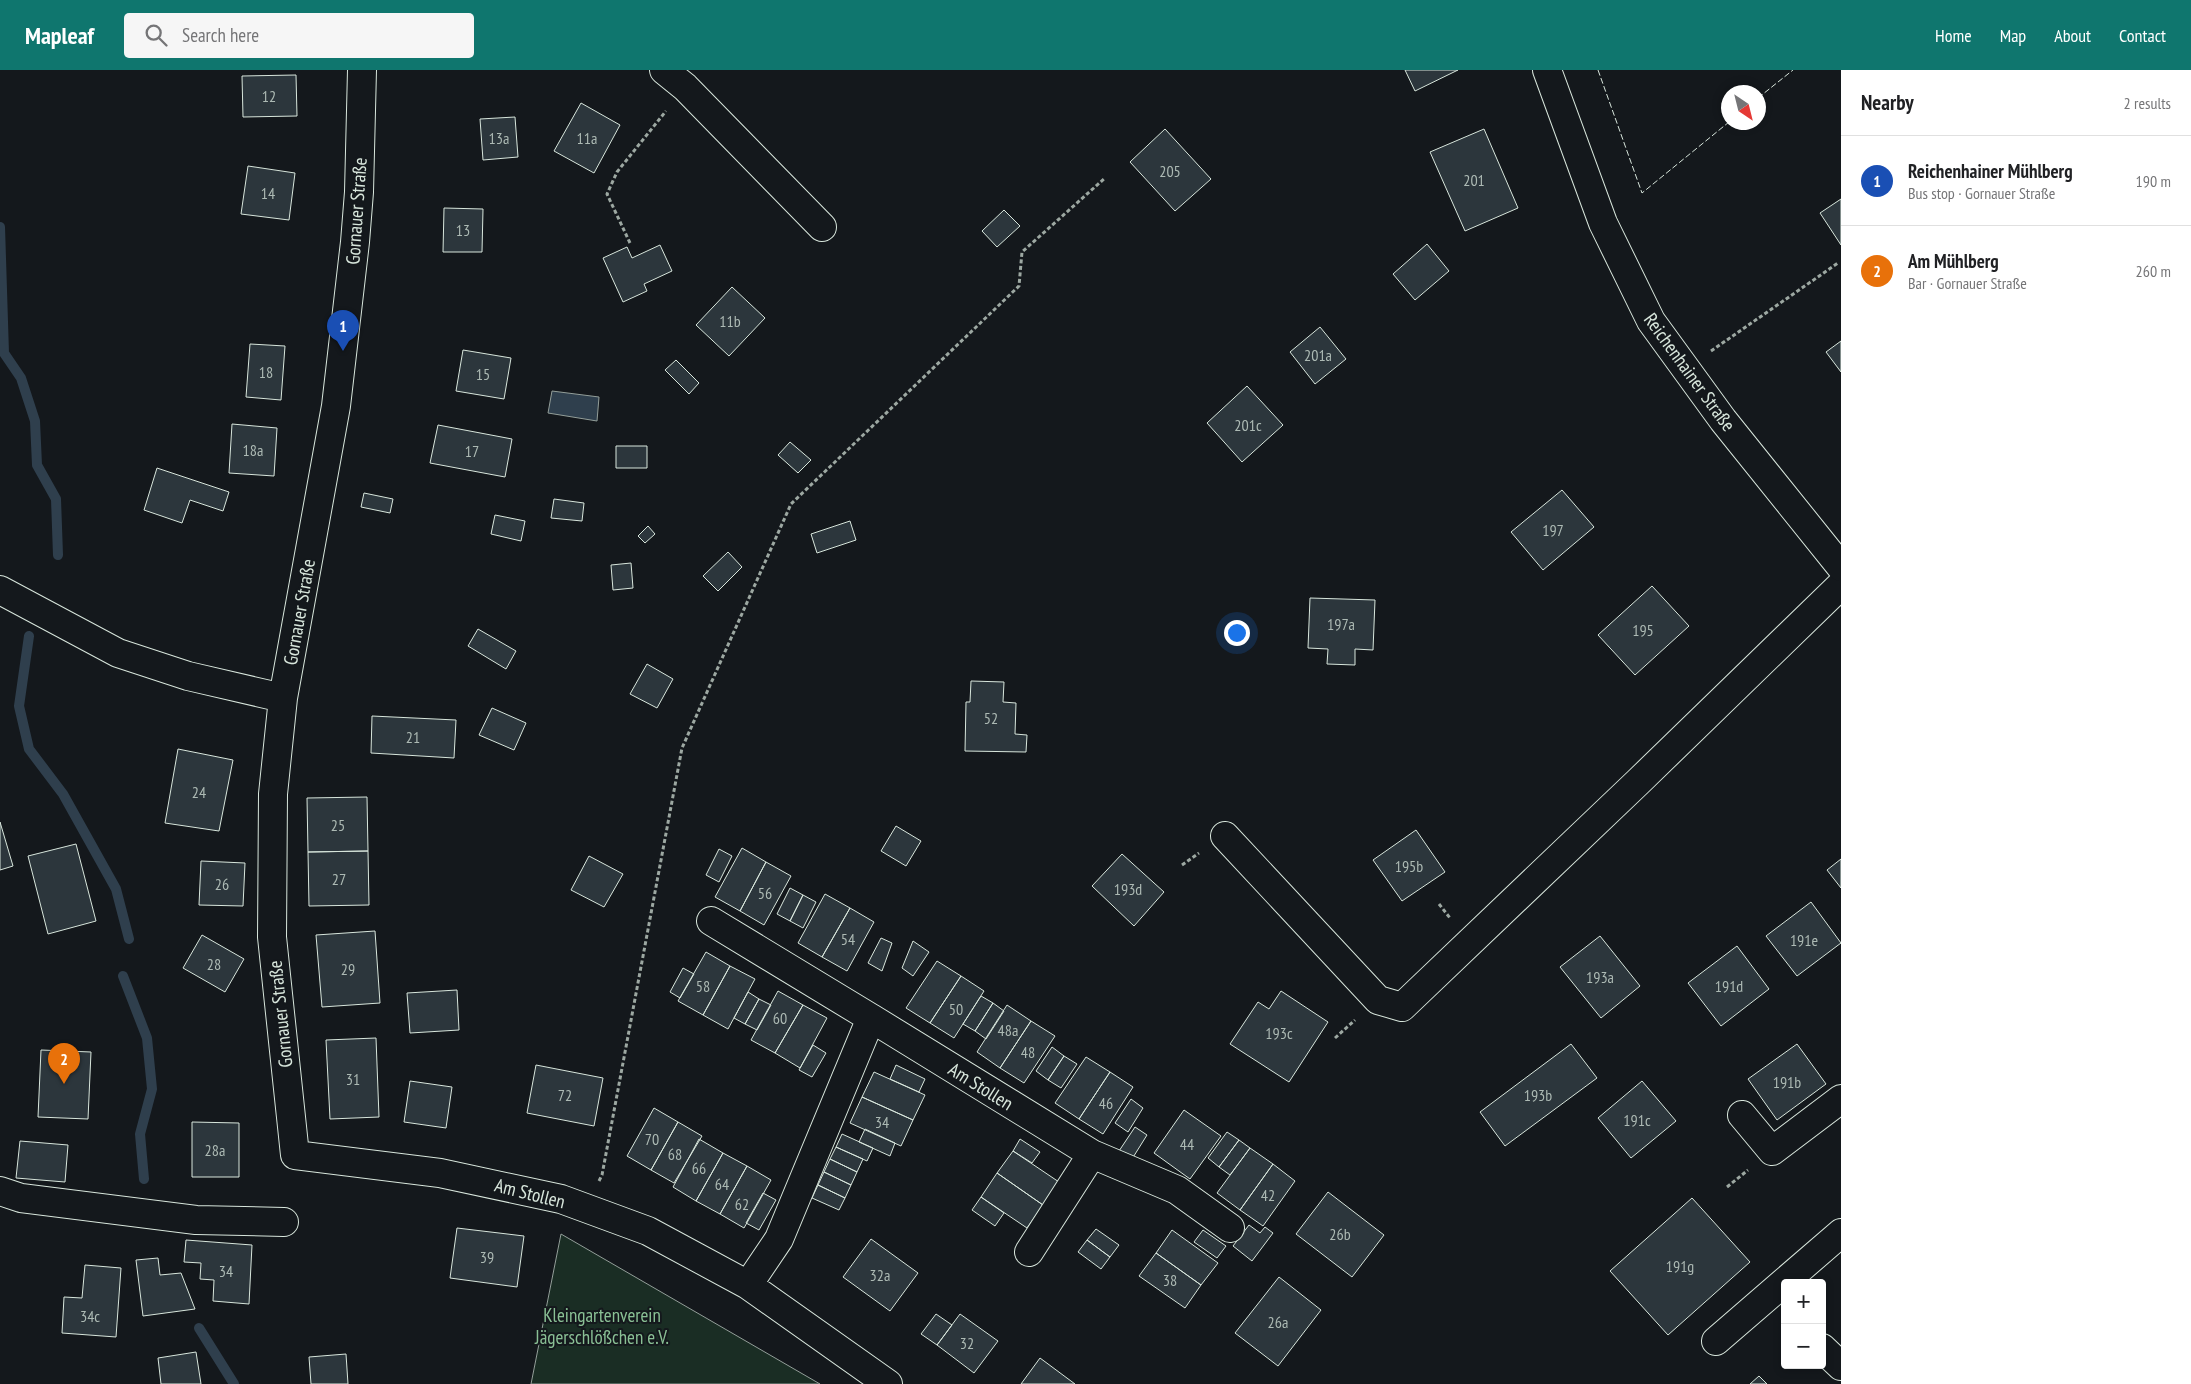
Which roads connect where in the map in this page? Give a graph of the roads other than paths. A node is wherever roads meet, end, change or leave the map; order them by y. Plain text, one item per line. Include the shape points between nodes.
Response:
1 (362, 70) edge
2 (664, 70) edge
3 (1547, 70) edge
4 (822, 227) dead end
5 (1841, 567) edge
6 (1841, 585) edge
7 (0, 590) edge
8 (283, 698) junction
9 (1225, 836) dead end
10 (711, 921) dead end
11 (871, 1018) junction
12 (1841, 1099) edge
13 (1742, 1115) dead end
14 (1092, 1154) junction
15 (295, 1155) joint
16 (0, 1191) edge
17 (284, 1222) dead end
18 (1230, 1228) dead end
19 (1841, 1233) edge
20 (1029, 1252) dead end
21 (748, 1285) junction
22 (1777, 1303) edge
23 (1716, 1341) dead end
24 (1826, 1352) edge
25 (1841, 1366) edge
26 (888, 1384) edge

1 - 8 street, Gornauer Straße via 359,192 336,406
2 - 4 street via 685,87
3 - 5 street, Reichenhainer Straße via 1603,223 1651,321 1723,420
6 - 9 street via 1402,1006 1378,1000
7 - 8 street via 118,653 188,676
8 - 15 street, Gornauer Straße via 273,794 272,937
10 - 11 street, Am Stollen
11 - 14 street, Am Stollen
11 - 21 street via 779,1239
12 - 13 street via 1772,1151
14 - 18 street, Am Stollen via 1177,1190
14 - 20 street
15 - 21 street, Am Stollen via 440,1173 561,1199 648,1231
16 - 17 street via 21,1198 196,1220
19 - 22 street
21 - 26 street, Am Stollen
22 - 23 street
24 - 25 street

